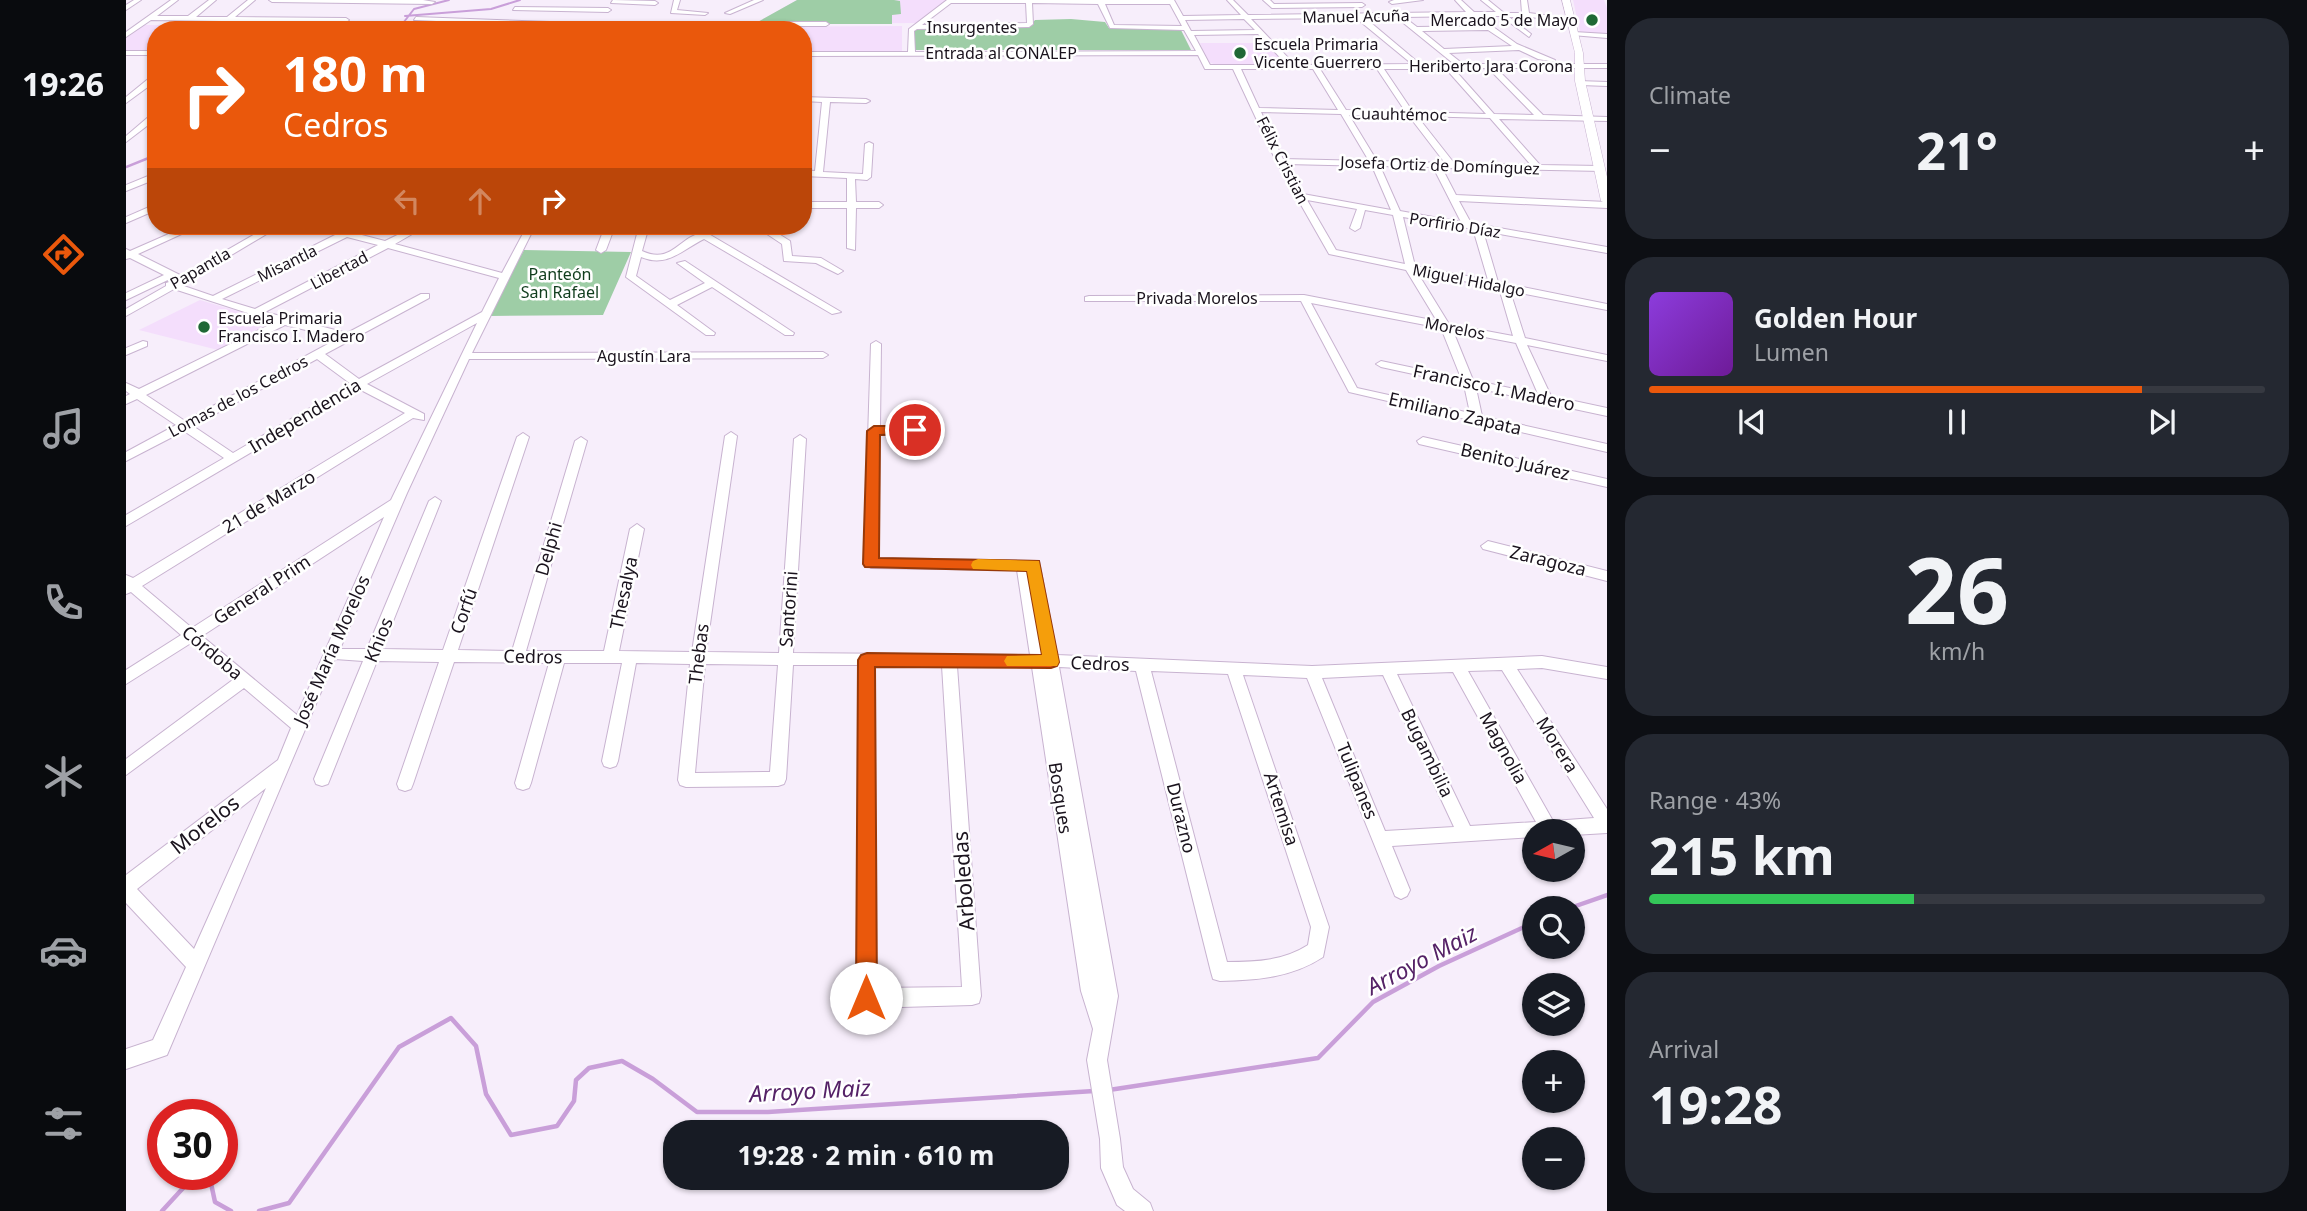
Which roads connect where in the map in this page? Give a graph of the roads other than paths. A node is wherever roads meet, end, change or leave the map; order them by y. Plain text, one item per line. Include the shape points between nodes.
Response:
1 (138, 0) edge
2 (175, 0) edge
3 (213, 0) edge
4 (251, 0) edge
5 (272, 0) edge
6 (290, 0) edge
7 (328, 0) edge
8 (580, 0) edge
9 (677, 0) edge
10 (708, 0) edge
11 (743, 0) edge
12 (760, 0) edge
13 (951, 0) edge
14 (1230, 0) edge
15 (1266, 0) edge
16 (1420, 0) edge
17 (1458, 0) edge
18 (1484, 0) edge
19 (1524, 0) edge
20 (1566, 0) edge
21 (366, 1) edge
22 (407, 1) edge
23 (656, 1) edge
24 (1029, 1) edge
25 (1077, 1) edge
26 (1100, 1) edge
27 (1172, 1) edge
28 (1391, 1) edge
29 (432, 2) dead end
30 (540, 2) dead end
31 (613, 2) dead end
32 (1359, 2) edge
33 (568, 3) junction
34 (282, 7) dead end
35 (320, 7) dead end
36 (126, 8) edge
37 (515, 9) dead end
38 (560, 9) junction
39 (608, 10) dead end
40 (742, 10) junction
41 (275, 13) dead end
42 (705, 13) junction
43 (728, 13) dead end
44 (313, 14) dead end
45 (1475, 14) junction
46 (1500, 14) junction
47 (1526, 15) junction
48 (1358, 16) junction
49 (1373, 16) junction
50 (1399, 16) junction
51 (1408, 16) junction
52 (980, 17) dead end
53 (1248, 17) junction
54 (151, 18) junction
55 (190, 18) junction
56 (1181, 18) junction
57 (229, 19) junction
58 (416, 19) dead end
59 (267, 20) junction
60 (306, 20) junction
61 (346, 20) joint
62 (454, 20) joint
63 (1572, 20) junction
64 (226, 21) edge
65 (495, 21) edge
66 (552, 21) edge
67 (650, 21) edge
68 (704, 21) edge
69 (812, 24) edge
70 (826, 24) dead end
71 (916, 27) junction
72 (979, 27) junction
73 (1492, 28) junction
74 (1416, 29) junction
75 (1188, 30) junction
76 (1261, 32) junction
77 (1574, 34) junction
78 (126, 35) edge
79 (1607, 36) edge
80 (1521, 48) junction
81 (1442, 51) junction
82 (126, 53) edge
83 (143, 53) junction
84 (147, 53) edge
85 (1199, 53) junction
86 (1579, 53) junction
87 (812, 54) edge
88 (912, 54) junction
89 (1607, 64) edge
90 (126, 65) edge
91 (1579, 65) junction
92 (1292, 66) junction
93 (1315, 66) junction
94 (1379, 66) junction
95 (1418, 66) junction
96 (1448, 66) junction
97 (1461, 66) junction
98 (1490, 66) junction
99 (1552, 66) junction
100 (1236, 67) junction
101 (1580, 82) junction
102 (1607, 84) edge
103 (147, 85) edge
104 (126, 88) edge
105 (143, 88) junction
106 (147, 88) edge
107 (1249, 92) junction
108 (1263, 92) dead end
109 (812, 99) edge
110 (826, 100) junction
111 (126, 101) edge
112 (866, 101) dead end
113 (1258, 110) junction
114 (1344, 112) junction
115 (1411, 114) junction
116 (1493, 116) junction
117 (1541, 117) junction
118 (1589, 118) junction
119 (1607, 119) edge
120 (147, 123) edge
121 (126, 126) edge
122 (144, 126) junction
123 (126, 140) edge
124 (869, 144) dead end
125 (1280, 161) junction
126 (1375, 164) junction
127 (1436, 165) junction
128 (1451, 166) junction
129 (1538, 168) junction
130 (1600, 169) junction
131 (812, 174) edge
132 (819, 174) junction
133 (851, 176) junction
134 (147, 180) edge
135 (126, 188) edge
136 (1303, 197) junction
137 (1455, 198) junction
138 (1607, 203) edge
139 (812, 205) edge
140 (852, 205) junction
141 (879, 205) dead end
142 (1361, 209) junction
143 (147, 212) edge
144 (1398, 216) junction
145 (126, 220) edge
146 (1355, 228) dead end
147 (1473, 228) junction
148 (172, 235) edge
149 (257, 235) edge
150 (344, 235) joint
151 (406, 235) edge
152 (526, 235) edge
153 (607, 235) edge
154 (642, 235) edge
155 (774, 235) edge
156 (389, 244) junction
157 (852, 248) dead end
158 (601, 250) dead end
159 (1607, 250) edge
160 (637, 252) junction
161 (1332, 252) joint
162 (127, 254) edge
163 (787, 259) junction
164 (682, 263) dead end
165 (765, 270) junction
166 (1411, 270) junction
167 (838, 271) dead end
168 (504, 276) junction
169 (174, 279) junction
170 (712, 283) junction
171 (1499, 286) junction
172 (425, 296) dead end
173 (126, 297) edge
174 (1304, 298) junction
175 (214, 299) junction
176 (1089, 299) dead end
177 (670, 304) junction
178 (1607, 307) edge
179 (836, 312) dead end
180 (126, 313) edge
181 (256, 313) junction
182 (485, 314) junction
183 (284, 322) junction
184 (1446, 327) junction
185 (710, 333) dead end
186 (789, 333) dead end
187 (349, 337) junction
188 (1520, 341) junction
189 (143, 344) dead end
190 (876, 344) dead end
191 (126, 352) edge
192 (317, 354) junction
193 (823, 355) dead end
194 (466, 356) junction
195 (1607, 358) edge
196 (1381, 364) dead end
197 (1469, 383) junction
198 (359, 384) junction
199 (126, 386) edge
200 (132, 398) edge
201 (1546, 399) junction
202 (1607, 412) edge
203 (412, 414) junction
204 (1477, 420) junction
205 (433, 422) junction
206 (184, 426) junction
207 (936, 430) dead end
208 (874, 431) junction
209 (731, 436) dead end
210 (523, 437) dead end
211 (800, 439) dead end
212 (581, 441) dead end
213 (1423, 441) dead end
214 (1607, 448) edge
215 (126, 457) edge
216 (233, 459) junction
217 (1607, 482) edge
218 (435, 501) dead end
219 (399, 502) junction
220 (126, 521) edge
221 (638, 529) dead end
222 (1488, 546) dead end
223 (1607, 576) edge
224 (128, 585) edge
225 (191, 635) junction
226 (340, 655) dead end
227 (373, 655) junction
228 (449, 656) junction
229 (517, 657) junction
230 (558, 657) junction
231 (610, 658) junction
232 (630, 658) junction
233 (698, 658) junction
234 (786, 659) junction
235 (867, 660) junction
236 (948, 661) junction
237 (1045, 661) junction
238 (1142, 665) junction
239 (1507, 666) junction
240 (1458, 667) junction
241 (1234, 669) junction
242 (1388, 670) junction
243 (1312, 672) junction
244 (1607, 673) edge
245 (126, 678) edge
246 (244, 680) junction
247 (298, 725) junction
248 (610, 761) dead end
249 (284, 764) junction
250 (126, 768) edge
251 (322, 779) dead end
252 (778, 779) joint
253 (523, 783) dead end
254 (405, 784) dead end
255 (1543, 819) edge
256 (1607, 824) edge
257 (1586, 825) edge
258 (1522, 830) edge
259 (1466, 835) junction
260 (1380, 839) junction
261 (126, 888) edge
262 (1401, 890) dead end
263 (1317, 950) joint
264 (196, 965) junction
265 (126, 1059) edge
266 (1142, 1211) edge

1 - 36 street
2 - 54 street
3 - 55 street
4 - 57 street
5 - 6 street
6 - 7 street
6 - 34 street
7 - 21 street
7 - 35 street
8 - 33 street
9 - 42 street via 673,12
10 - 42 street
11 - 40 street
12 - 40 street
13 - 24 street
13 - 71 street
14 - 53 street
15 - 32 street via 1272,6
16 - 28 street
17 - 45 street
18 - 46 street
19 - 47 street
20 - 63 main road
21 - 22 street
21 - 61 street
22 - 29 street
23 - 31 street
23 - 67 street
24 - 25 street
24 - 72 street, Insurgentes via 1027,26
25 - 26 street
26 - 27 street
26 - 75 street via 1112,27
27 - 56 street
28 - 51 street
30 - 33 street
32 - 49 street
33 - 38 street
37 - 38 street
38 - 39 street
38 - 66 street
40 - 43 street
41 - 59 street
42 - 68 street
44 - 60 street
45 - 46 street, Manuel Acuña
45 - 51 street, Manuel Acuña
45 - 73 street
46 - 47 street, Manuel Acuña
46 - 47 street via 1529,35
47 - 63 street, Manuel Acuña
48 - 49 street, Manuel Acuña
48 - 53 street, Manuel Acuña
48 - 95 street
49 - 50 street, Manuel Acuña
50 - 51 street, Manuel Acuña
50 - 74 street
52 - 72 street
53 - 56 street, Manuel Acuña
53 - 76 street
54 - 55 street
54 - 78 street
55 - 57 street
56 - 75 street
57 - 59 street
57 - 64 street
58 - 62 street
59 - 60 street
60 - 61 street
62 - 65 street
63 - 77 main road
69 - 70 street
71 - 72 street, Insurgentes
71 - 88 street via 911,30
73 - 74 street
73 - 80 street
74 - 81 street
75 - 76 street
75 - 85 street
76 - 92 street
77 - 79 street
77 - 86 main road
80 - 81 street
80 - 91 street via 1545,60
81 - 97 street
82 - 83 street
83 - 84 street
83 - 90 street
85 - 88 street, Entrada al CONALEP
85 - 100 street, Heriberto Jara Corona via 1208,67
86 - 89 street
86 - 91 main road
87 - 88 street, Entrada al CONALEP
89 - 91 street, Heriberto Jara Corona
91 - 99 street, Heriberto Jara Corona
91 - 101 main road
92 - 93 street, Heriberto Jara Corona
92 - 100 street, Heriberto Jara Corona
93 - 94 street, Heriberto Jara Corona
93 - 114 street
94 - 95 street, Heriberto Jara Corona
94 - 115 street
95 - 96 street, Heriberto Jara Corona
96 - 97 street, Heriberto Jara Corona
96 - 116 street
97 - 98 street, Heriberto Jara Corona
98 - 99 street, Heriberto Jara Corona
98 - 117 street
99 - 101 street
100 - 107 street, Félix Cristian
101 - 102 street
101 - 118 main road
103 - 105 street
104 - 105 street
105 - 106 street
105 - 111 street
107 - 108 street
107 - 113 street, Félix Cristian
109 - 110 street
110 - 112 street
110 - 132 street
113 - 114 street, Cuauhtémoc
113 - 125 street, Félix Cristian
114 - 115 street, Cuauhtémoc
114 - 126 street
115 - 116 street, Cuauhtémoc
115 - 128 street
116 - 117 street, Cuauhtémoc
116 - 129 street
117 - 118 street, Cuauhtémoc
118 - 119 street, Cuauhtémoc
118 - 130 main road
120 - 122 street
121 - 122 street
122 - 123 street
124 - 133 street via 867,177
125 - 126 street, Josefa Ortiz de Domínguez
125 - 136 street, Félix Cristian
126 - 127 street, Josefa Ortiz de Domínguez
126 - 144 street
127 - 128 street, Josefa Ortiz de Domínguez
127 - 137 street
128 - 129 street, Josefa Ortiz de Domínguez
129 - 130 street, Josefa Ortiz de Domínguez
130 - 138 main road
131 - 132 street
132 - 133 street
133 - 140 street
134 - 135 street
136 - 142 street, Porfirio Díaz
136 - 161 street, Félix Cristian
137 - 138 street
137 - 147 street
139 - 140 street
140 - 141 street
140 - 157 street
142 - 144 street, Porfirio Díaz
142 - 146 street
143 - 145 street
144 - 147 street, Porfirio Díaz
144 - 166 street
147 - 159 street, Porfirio Díaz
147 - 171 street
148 - 162 street
149 - 169 street, Papantla
150 - 156 street
150 - 175 street, Misantla
151 - 156 street, Libertad
152 - 168 street, José María Morelos
153 - 158 street
154 - 160 street
155 - 163 street via 787,243
156 - 168 street
156 - 181 street, Libertad
160 - 165 street via 646,258 665,259 704,235
160 - 177 street via 631,277
161 - 166 street, Miguel Hidalgo
162 - 169 street
163 - 165 street
163 - 167 street via 818,260
164 - 170 street
165 - 179 street
166 - 171 street, Miguel Hidalgo
166 - 184 street
168 - 182 street, José María Morelos
169 - 173 street
169 - 175 street
169 - 180 street, Papantla
170 - 177 street
170 - 186 street
171 - 178 street, Miguel Hidalgo
171 - 188 street
172 - 187 street, Lomas de los Cedros
174 - 176 street, Privada Morelos
174 - 184 street, Morelos
174 - 204 street, Emiliano Zapata via 1353,390
175 - 181 street
177 - 185 street
181 - 183 street
182 - 194 street, José María Morelos
182 - 198 street, Independencia
183 - 187 street
183 - 200 street
184 - 188 street, Morelos
184 - 197 street
187 - 192 street, Lomas de los Cedros
188 - 195 street, Morelos
188 - 201 street
189 - 191 street
190 - 208 street
192 - 198 street
192 - 206 street, Lomas de los Cedros
193 - 194 street, Agustín Lara
194 - 205 street, José María Morelos
196 - 197 street, Francisco I. Madero
197 - 201 street, Francisco I. Madero
197 - 204 street
198 - 203 street
198 - 216 street, Independencia
199 - 200 street
200 - 206 street
201 - 202 street, Francisco I. Madero
203 - 205 street
203 - 224 street, 21 de Marzo
204 - 214 street, Emiliano Zapata
205 - 219 street, José María Morelos
206 - 215 street, Lomas de los Cedros
206 - 216 street
207 - 208 street
208 - 237 street, Bosques via 871,564 1028,565
209 - 233 street, Thebas
210 - 228 street, Corfú
211 - 234 street, Santorini
212 - 229 street, Delphi
213 - 217 street, Benito Juárez
216 - 220 street, Independencia
218 - 227 street, Khios
219 - 225 street, General Prim
219 - 247 street, José María Morelos
221 - 231 street, Thesalya
222 - 223 street, Zaragoza
224 - 225 street, Córdoba
225 - 245 street, General Prim
225 - 246 street, Córdoba
226 - 227 street, Cedros
227 - 228 street, Cedros
227 - 251 street, Khios
228 - 229 street, Cedros
228 - 254 street, Corfú
229 - 230 street, Cedros
230 - 231 street, Cedros
230 - 253 street
231 - 232 street, Cedros
232 - 233 street, Cedros
232 - 248 street
233 - 234 street, Cedros
233 - 252 street, Thebas via 686,780
234 - 235 street, Cedros
234 - 252 street, Santorini
235 - 236 street, Cedros
235 - 236 street, Arboledas via 866,998 972,996
236 - 237 street, Cedros
237 - 238 street, Cedros
237 - 266 street, Bosques via 1090,991 1103,1029 1097,1060 1112,1168 1125,1197
238 - 241 street, Cedros
238 - 263 street, Durazno via 1220,972 1269,971 1302,961
239 - 240 street, Cedros
239 - 244 street, Cedros via 1542,663
239 - 256 street, Morera
240 - 242 street, Cedros
240 - 255 street, Magnolia
241 - 243 street, Cedros
241 - 263 street, Artemisa via 1320,928
242 - 243 street, Cedros
242 - 259 street, Bugambilia
243 - 260 street, Tulipanes
246 - 247 street, Córdoba
246 - 250 street
247 - 249 street, José María Morelos
249 - 261 street, Morelos
249 - 264 street, José María Morelos
256 - 257 street
258 - 259 street
259 - 260 street
260 - 262 street, Tulipanes
261 - 264 street
264 - 265 street, José María Morelos via 160,1048

